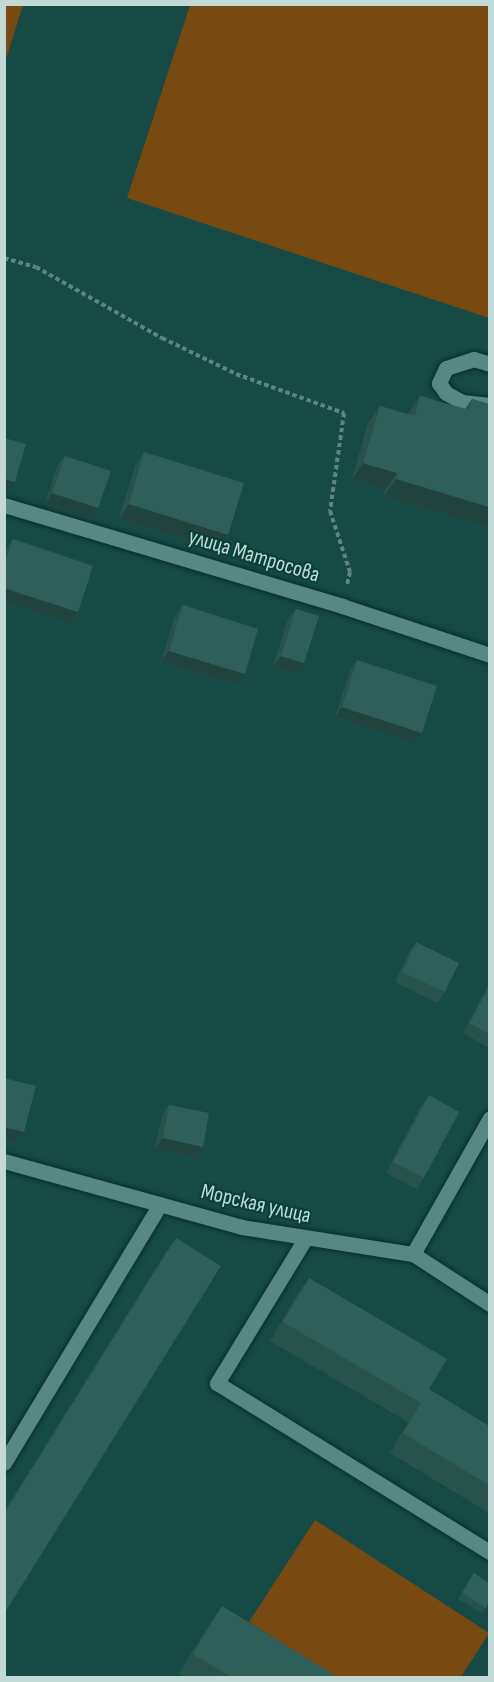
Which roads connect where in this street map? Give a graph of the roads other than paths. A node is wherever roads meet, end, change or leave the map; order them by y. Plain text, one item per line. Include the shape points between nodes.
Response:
1 (489, 364) edge
2 (489, 405) edge
3 (4, 505) edge
4 (489, 655) edge
5 (489, 1118) edge
6 (4, 1161) edge
7 (160, 1204) junction
8 (305, 1239) junction
9 (413, 1254) junction
10 (489, 1304) edge
11 (4, 1463) edge
12 (489, 1552) edge

1 - 2 street via 474,359 446,368 439,382 446,393 462,402
3 - 4 street, улица Матросова via 342,606
5 - 9 street
6 - 7 street, Морская улица
7 - 8 street, Морская улица
7 - 11 street
8 - 9 street, Морская улица
8 - 12 street via 217,1383
9 - 10 street, Морская улица

